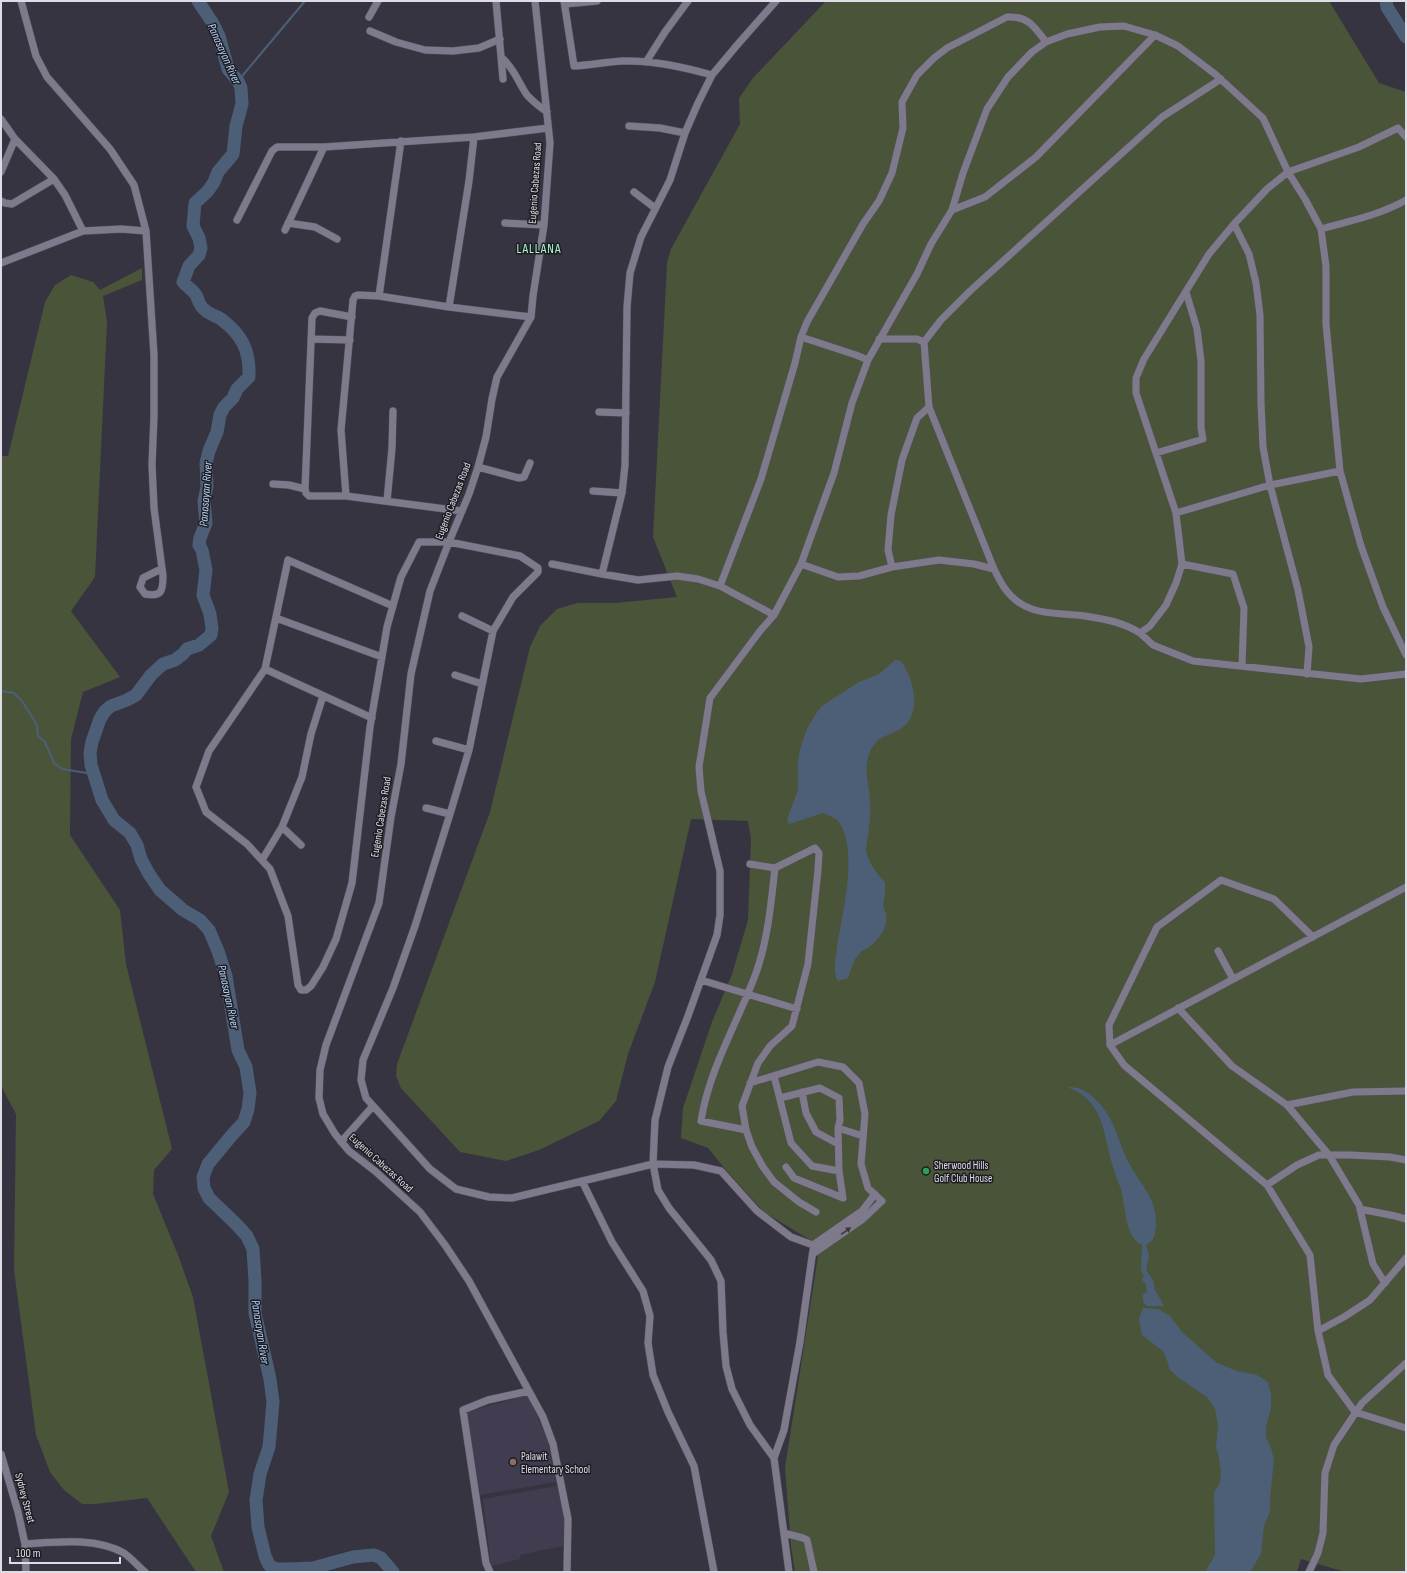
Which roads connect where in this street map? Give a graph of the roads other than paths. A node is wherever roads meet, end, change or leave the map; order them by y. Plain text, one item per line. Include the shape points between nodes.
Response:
1 (22, 1) edge
2 (378, 1) edge
3 (496, 1) edge
4 (535, 1) edge
5 (597, 1) edge
6 (688, 1) edge
7 (776, 1) edge
8 (564, 3) edge
9 (369, 17) dead end
10 (370, 31) dead end
11 (1155, 35) junction
12 (500, 39) junction
13 (1046, 42) junction
14 (502, 58) junction
15 (646, 62) junction
16 (712, 75) junction
17 (503, 79) dead end
18 (1221, 79) junction
19 (547, 112) junction
20 (1, 119) edge
21 (629, 126) dead end
22 (548, 128) junction
23 (685, 133) junction
24 (474, 137) junction
25 (1406, 137) edge
26 (15, 139) junction
27 (401, 141) junction
28 (324, 147) junction
29 (1, 172) edge
30 (1288, 172) junction
31 (54, 179) junction
32 (634, 192) dead end
33 (1406, 200) edge
34 (1, 201) edge
35 (655, 208) junction
36 (952, 210) junction
37 (237, 220) dead end
38 (288, 223) junction
39 (505, 223) dead end
40 (1234, 224) junction
41 (544, 225) junction
42 (1321, 229) junction
43 (285, 230) dead end
44 (83, 231) junction
45 (146, 231) junction
46 (337, 239) dead end
47 (1, 263) edge
48 (1186, 292) junction
49 (379, 296) junction
50 (449, 307) junction
51 (352, 316) junction
52 (531, 317) junction
53 (801, 337) junction
54 (311, 339) junction
55 (879, 339) junction
56 (350, 340) junction
57 (924, 342) junction
58 (868, 360) junction
59 (929, 407) junction
60 (393, 411) dead end
61 (599, 412) dead end
62 (626, 413) junction
63 (1156, 453) junction
64 (530, 463) dead end
65 (478, 468) junction
66 (1340, 471) junction
67 (273, 484) dead end
68 (1270, 485) junction
69 (305, 489) junction
70 (593, 491) dead end
71 (622, 493) junction
72 (346, 496) junction
73 (387, 502) junction
74 (461, 511) junction
75 (1176, 512) junction
76 (449, 542) junction
77 (552, 564) dead end
78 (801, 564) junction
79 (1182, 564) junction
80 (892, 567) junction
81 (994, 568) junction
82 (161, 569) dead end
83 (602, 574) junction
84 (720, 586) junction
85 (393, 606) junction
86 (774, 615) junction
87 (462, 616) dead end
88 (276, 618) junction
89 (493, 631) junction
90 (1140, 633) junction
91 (1406, 655) edge
92 (382, 657) junction
93 (1242, 666) junction
94 (265, 669) junction
95 (1307, 674) junction
96 (1406, 674) edge
97 (454, 675) dead end
98 (482, 684) junction
99 (323, 696) junction
100 (372, 718) junction
101 (436, 741) dead end
102 (469, 750) junction
103 (426, 808) dead end
104 (450, 814) junction
105 (282, 827) junction
106 (301, 845) dead end
107 (262, 860) junction
108 (750, 864) dead end
109 (775, 868) junction
110 (1406, 887) edge
111 (1313, 937) junction
112 (1218, 950) dead end
113 (1233, 979) junction
114 (700, 980) junction
115 (748, 994) junction
116 (1178, 1008) junction
117 (797, 1009) junction
118 (1110, 1045) junction
119 (774, 1076) junction
120 (750, 1083) junction
121 (1406, 1091) edge
122 (802, 1092) junction
123 (780, 1098) junction
124 (373, 1106) junction
125 (1287, 1106) junction
126 (838, 1128) junction
127 (746, 1130) junction
128 (863, 1136) junction
129 (341, 1142) junction
130 (838, 1144) junction
131 (1329, 1155) junction
132 (1406, 1160) edge
133 (653, 1164) junction
134 (786, 1167) dead end
135 (839, 1171) junction
136 (582, 1181) junction
137 (1267, 1185) junction
138 (875, 1194) junction
139 (1360, 1209) junction
140 (816, 1212) dead end
141 (1406, 1219) edge
142 (813, 1245) junction
143 (814, 1253) junction
144 (1406, 1258) edge
145 (1385, 1283) junction
146 (1318, 1331) junction
147 (1406, 1363) edge
148 (529, 1391) junction
149 (1355, 1412) junction
150 (1406, 1428) edge
151 (1, 1454) edge
152 (774, 1458) junction
153 (784, 1533) junction
154 (25, 1544) junction
155 (26, 1572) edge
156 (145, 1572) edge
157 (490, 1572) edge
158 (567, 1572) edge
159 (714, 1572) edge
160 (789, 1572) edge
161 (814, 1572) edge
162 (1309, 1572) edge

1 - 45 street via 36,56 47,77 110,149 134,185
2 - 9 street
3 - 12 street
4 - 19 street, Eugenio Cabezas Road
5 - 8 street
6 - 15 street
7 - 16 street
8 - 15 street via 574,66 624,61
10 - 12 street via 425,50 453,51 479,48
11 - 13 street via 1124,26 1100,27 1067,34
11 - 18 street via 1178,46
11 - 36 street via 1036,157 985,198
12 - 14 street
13 - 36 street via 1032,52 1008,77 987,109
13 - 53 street via 1029,22 1017,17 1007,17 947,48 917,75 902,102 903,128 892,173 879,201 863,224
14 - 17 street
14 - 19 street via 509,64 528,95
15 - 16 street
16 - 23 street
18 - 30 street via 1263,118
18 - 57 street via 1162,116 970,291 941,320
19 - 22 street, Eugenio Cabezas Road
20 - 26 street
21 - 23 street
22 - 24 street
22 - 41 street, Eugenio Cabezas Road via 550,143
23 - 35 street via 670,180
24 - 27 street
24 - 50 street
25 - 30 street via 1398,128 1359,147
26 - 29 street
26 - 31 street
27 - 28 street
27 - 49 street
28 - 37 street via 277,147 272,151
28 - 38 street
30 - 40 street via 1267,189
30 - 42 street
31 - 34 street via 12,204
31 - 44 street
32 - 35 street
33 - 42 street via 1368,216
35 - 62 street via 641,237 630,273 627,307
36 - 55 street
38 - 43 street
38 - 46 street via 315,227
39 - 41 street
40 - 48 street via 1209,254
40 - 68 street via 1249,254 1256,283 1260,315 1263,447
41 - 52 street, Eugenio Cabezas Road
42 - 66 street via 1326,266 1326,324
44 - 45 street
44 - 47 street
45 - 82 street via 154,355 152,473
48 - 63 street via 1144,359 1136,378 1136,393
48 - 63 street via 1197,329 1201,362 1203,439
49 - 50 street
49 - 51 street via 354,296
50 - 52 street
51 - 54 street via 317,311 312,318
51 - 56 street
52 - 65 street, Eugenio Cabezas Road via 498,377
53 - 58 street
53 - 84 street via 761,479
54 - 56 street
54 - 69 street
55 - 57 street via 917,339
55 - 58 street
56 - 72 street via 342,430
57 - 59 street
58 - 78 street via 852,403 834,473
59 - 80 street via 917,418 902,460 891,515 888,550
59 - 81 street
60 - 73 street
61 - 62 street
62 - 71 street
63 - 75 street
64 - 65 street via 524,477 518,478
65 - 74 street, Eugenio Cabezas Road via 470,494
66 - 68 street
66 - 91 street via 1361,546 1383,606
67 - 69 street
68 - 75 street
68 - 95 street via 1298,590 1309,647
69 - 72 street via 309,496
70 - 71 street
71 - 83 street
72 - 73 street
73 - 74 street
74 - 76 street, Eugenio Cabezas Road
75 - 79 street
76 - 85 street via 419,542 401,577
76 - 89 street via 520,556 538,568 538,572 513,597
76 - 129 street, Eugenio Cabezas Road via 430,591 411,674 401,764 390,817 380,903 321,1059 318,1085 320,1106
77 - 83 street
78 - 80 street via 838,577 859,576
78 - 86 street
79 - 90 street via 1166,605 1150,626
79 - 93 street via 1233,574 1244,608
80 - 81 street via 939,560
81 - 90 street via 1006,590 1020,604 1040,612 1121,623
83 - 84 street via 638,580 677,576 698,578
84 - 86 street
85 - 88 street via 288,560
85 - 92 street
86 - 114 street via 710,698 699,767 701,791 720,871 720,915 717,935
87 - 89 street
88 - 92 street
88 - 94 street
89 - 98 street
90 - 93 street via 1153,645 1193,661
92 - 100 street
93 - 95 street
94 - 99 street
94 - 107 street via 209,752 196,787 206,812 247,844
95 - 96 street via 1360,679
97 - 98 street
98 - 102 street
99 - 100 street
99 - 105 street via 311,734 302,777
100 - 107 street via 352,883 336,939 323,967 306,990 301,990 298,985 288,916 270,869
101 - 102 street
102 - 104 street
103 - 104 street
104 - 124 street via 413,932 363,1060 363,1090
105 - 106 street
105 - 107 street
108 - 109 street
109 - 115 street via 766,935
109 - 117 street via 815,848 819,853 808,964
110 - 111 street
111 - 113 street
111 - 118 street via 1274,899 1221,880 1157,927 1109,1025
112 - 113 street
113 - 116 street
114 - 115 street
114 - 133 street via 668,1068 655,1120
115 - 117 street
115 - 127 street via 713,1076 701,1121
116 - 118 street
116 - 125 street via 1232,1066
117 - 120 street via 792,1026 770,1046 758,1063
118 - 137 street via 1124,1065
119 - 120 street
119 - 123 street
119 - 128 street via 818,1062 844,1067 860,1083 865,1114
120 - 127 street via 742,1106
121 - 125 street via 1353,1092
122 - 123 street
122 - 126 street via 820,1088 839,1098
122 - 130 street via 806,1113 816,1132
123 - 135 street via 792,1143 812,1166
124 - 129 street
124 - 136 street via 430,1169 456,1189 512,1198
125 - 131 street
126 - 128 street
126 - 130 street
127 - 140 street via 752,1147 774,1182
128 - 138 street via 861,1164 868,1188
129 - 148 street, Eugenio Cabezas Road via 420,1212 445,1245 469,1281
130 - 135 street
131 - 132 street
131 - 137 street via 1319,1155 1297,1165
131 - 139 street
133 - 136 street
133 - 142 street via 694,1165 721,1171 757,1211 791,1237
133 - 152 street via 658,1190 669,1208 711,1260 721,1281 726,1366 732,1388 750,1425
134 - 135 street via 794,1178 842,1198
136 - 159 street via 612,1242 643,1292 650,1316 648,1343 653,1375 694,1466
137 - 146 street via 1310,1255
138 - 142 street via 862,1211
143 -> 138 street via 863,1219 882,1201
139 - 141 street
139 - 145 street via 1373,1264
142 - 143 street
143 - 152 street via 784,1430
144 - 145 street
145 - 146 street via 1370,1300
146 - 149 street via 1328,1375
147 - 149 street
148 - 157 street via 488,1400 463,1410 486,1563
148 - 158 street, Eugenio Cabezas Road via 543,1417 553,1444 568,1519
149 - 150 street
149 - 162 street via 1334,1445 1325,1473 1323,1532 1318,1553
151 - 154 street, Sydney Street
152 - 153 street
153 - 160 street
153 - 161 street via 807,1540
154 - 155 street, Sydney Street
154 - 156 street via 67,1542 110,1546 125,1554

